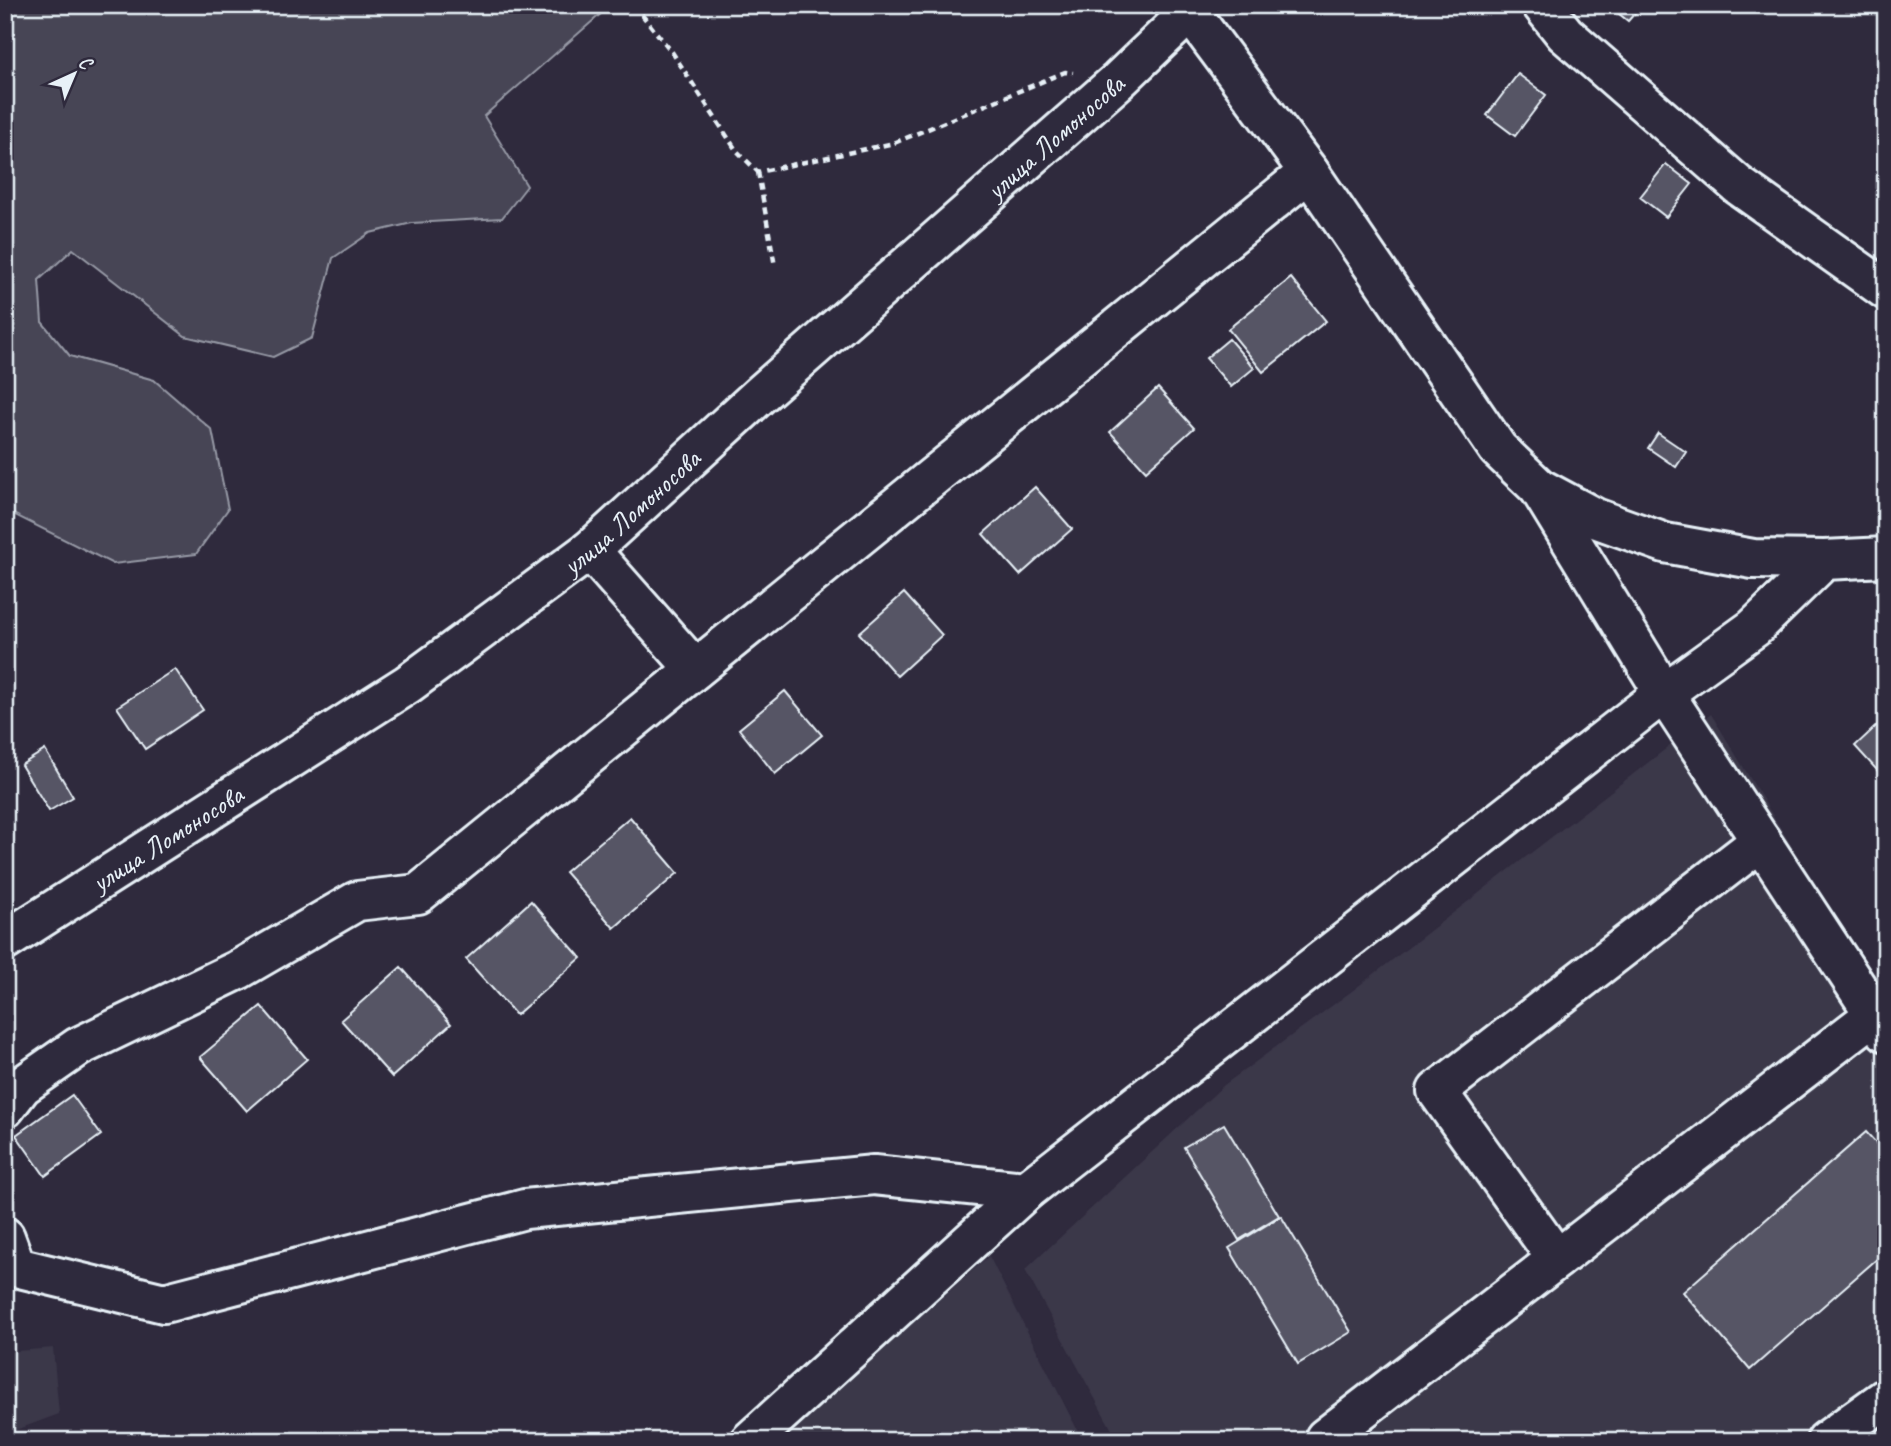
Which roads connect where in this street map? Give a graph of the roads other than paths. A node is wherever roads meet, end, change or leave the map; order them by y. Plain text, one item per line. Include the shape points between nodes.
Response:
1 (1542, 5) edge
2 (1192, 9) edge
3 (1309, 172) junction
4 (1886, 290) edge
5 (1539, 488) junction
6 (590, 550) junction
7 (1886, 557) edge
8 (1824, 560) junction
9 (695, 669) junction
10 (1664, 693) junction
11 (1761, 841) junction
12 (5, 941) edge
13 (1880, 1023) edge
14 (5, 1108) edge
15 (1026, 1191) junction
16 (5, 1237) edge
17 (1557, 1259) junction
18 (1886, 1398) edge
19 (750, 1441) edge
20 (1326, 1441) edge
21 (1826, 1441) edge

1 - 4 main road via 1565,34 1738,185
2 - 3 main road
2 - 6 main road, улица Ломоносова
3 - 5 main road via 1498,449
3 - 9 main road
5 - 8 main road via 1595,518 1665,543 1753,558
5 - 10 main road
6 - 9 main road
6 - 12 main road, улица Ломоносова via 408,684
7 - 8 main road
8 - 10 main road via 1754,628
9 - 14 main road via 418,894 357,901 238,970 78,1047 22,1086
10 - 11 main road
10 - 15 main road
11 - 13 main road
11 - 17 main road via 1437,1091
13 - 17 main road
15 - 16 main road via 874,1175 525,1209 164,1303 16,1267
15 - 19 main road
17 - 20 main road
18 - 21 main road

